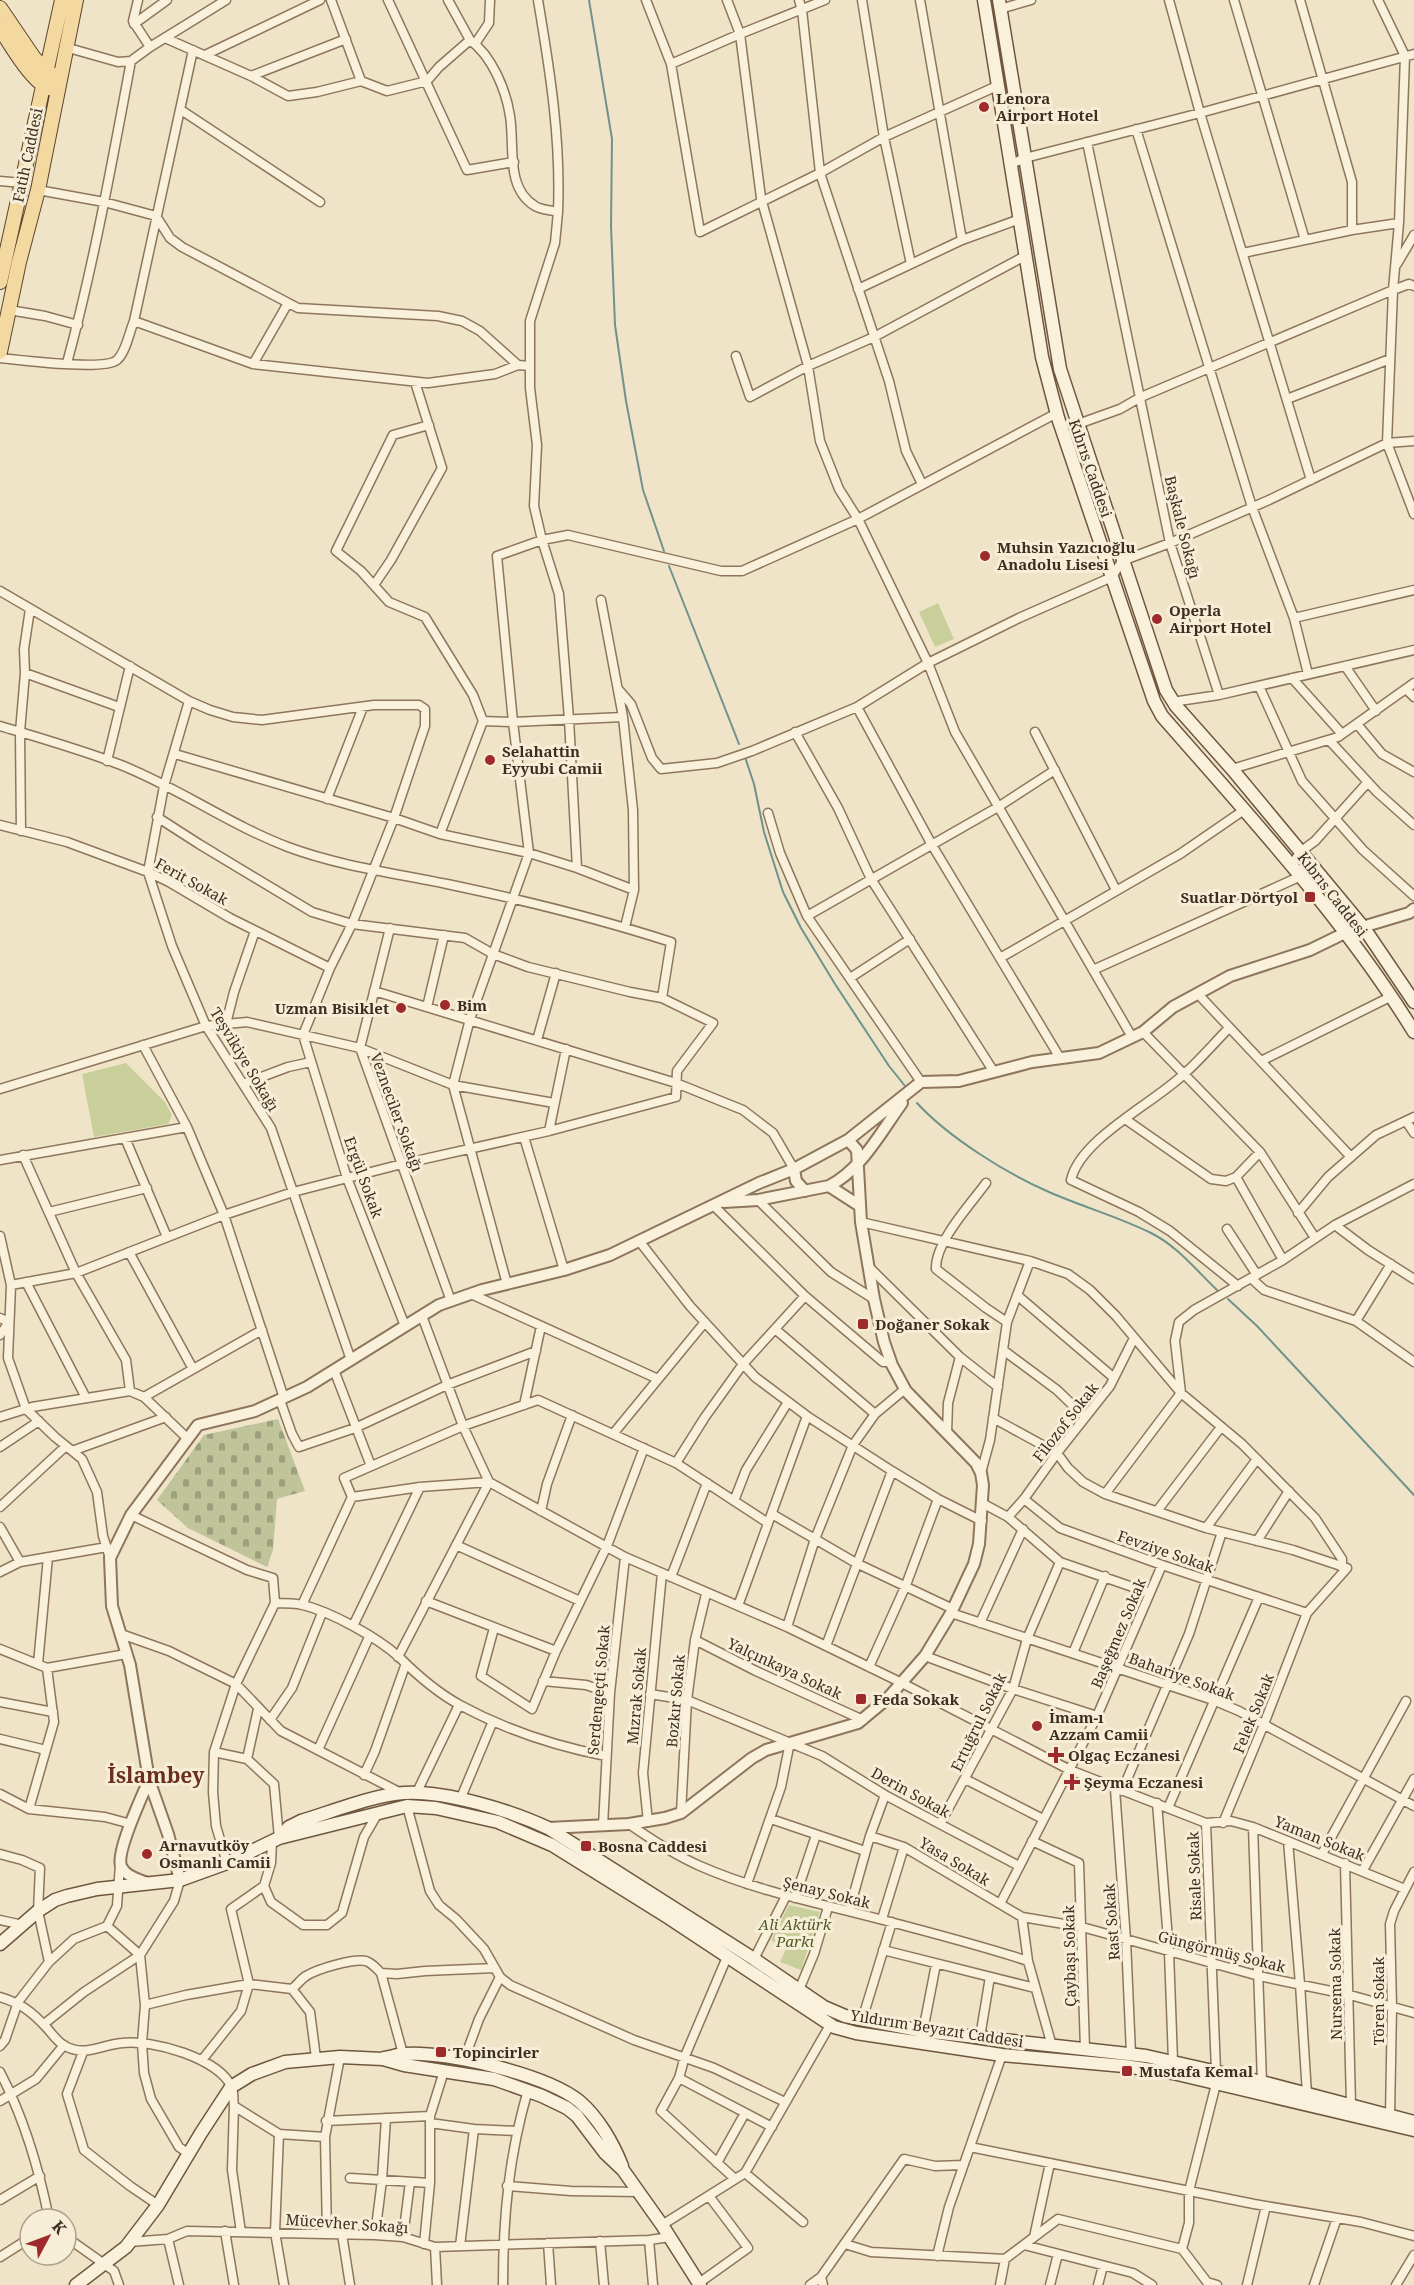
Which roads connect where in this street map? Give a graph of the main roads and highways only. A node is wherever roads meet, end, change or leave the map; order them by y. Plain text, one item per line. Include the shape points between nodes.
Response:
1 (62, 0) edge
2 (76, 0) edge
3 (984, 0) edge
4 (1000, 4) edge
5 (0, 8) edge
6 (0, 28) edge
7 (47, 71) junction
8 (53, 86) junction
9 (2, 262) edge
10 (0, 282) edge
11 (0, 352) edge
12 (1414, 1002) edge
13 (1414, 1032) edge
14 (276, 1840) junction
15 (0, 1944) edge
16 (383, 2059) junction
17 (1216, 2078) junction
18 (1414, 2122) edge
19 (1414, 2130) edge
20 (623, 2170) junction
21 (699, 2284) edge
22 (76, 2285) edge

1 - 7 main road
2 - 8 main road, Fatih Caddesi
3 - 13 main road, Kıbrıs Caddesi via 1042,357 1057,413 1157,708 1301,876 1346,933
4 - 12 main road via 1064,385 1166,690 1172,702 1364,928
5 - 7 main road
6 - 8 main road
7 - 8 main road
8 - 9 main road
8 - 11 main road, Fatih Caddesi via 38,190
9 - 10 main road
14 - 15 main road, Yıldırım Beyazıt Caddesi via 180,1880 55,1900
14 - 17 main road, Yıldırım Beyazıt Caddesi via 406,1806 462,1812 529,1834 593,1870 830,2025 856,2033 1002,2055
14 - 17 main road via 301,1821 401,1793 460,1800 519,1815 548,1828 824,2007 862,2020 923,2031 1173,2061
16 - 20 main road via 494,2079 554,2101 577,2116
16 - 20 main road via 403,2054 464,2060 516,2072 557,2089 579,2102 613,2145
16 - 22 main road via 340,2057 285,2062 231,2087 158,2205 130,2242
17 - 18 main road via 1262,2082
17 - 19 main road, Yıldırım Beyazıt Caddesi
20 - 21 main road

